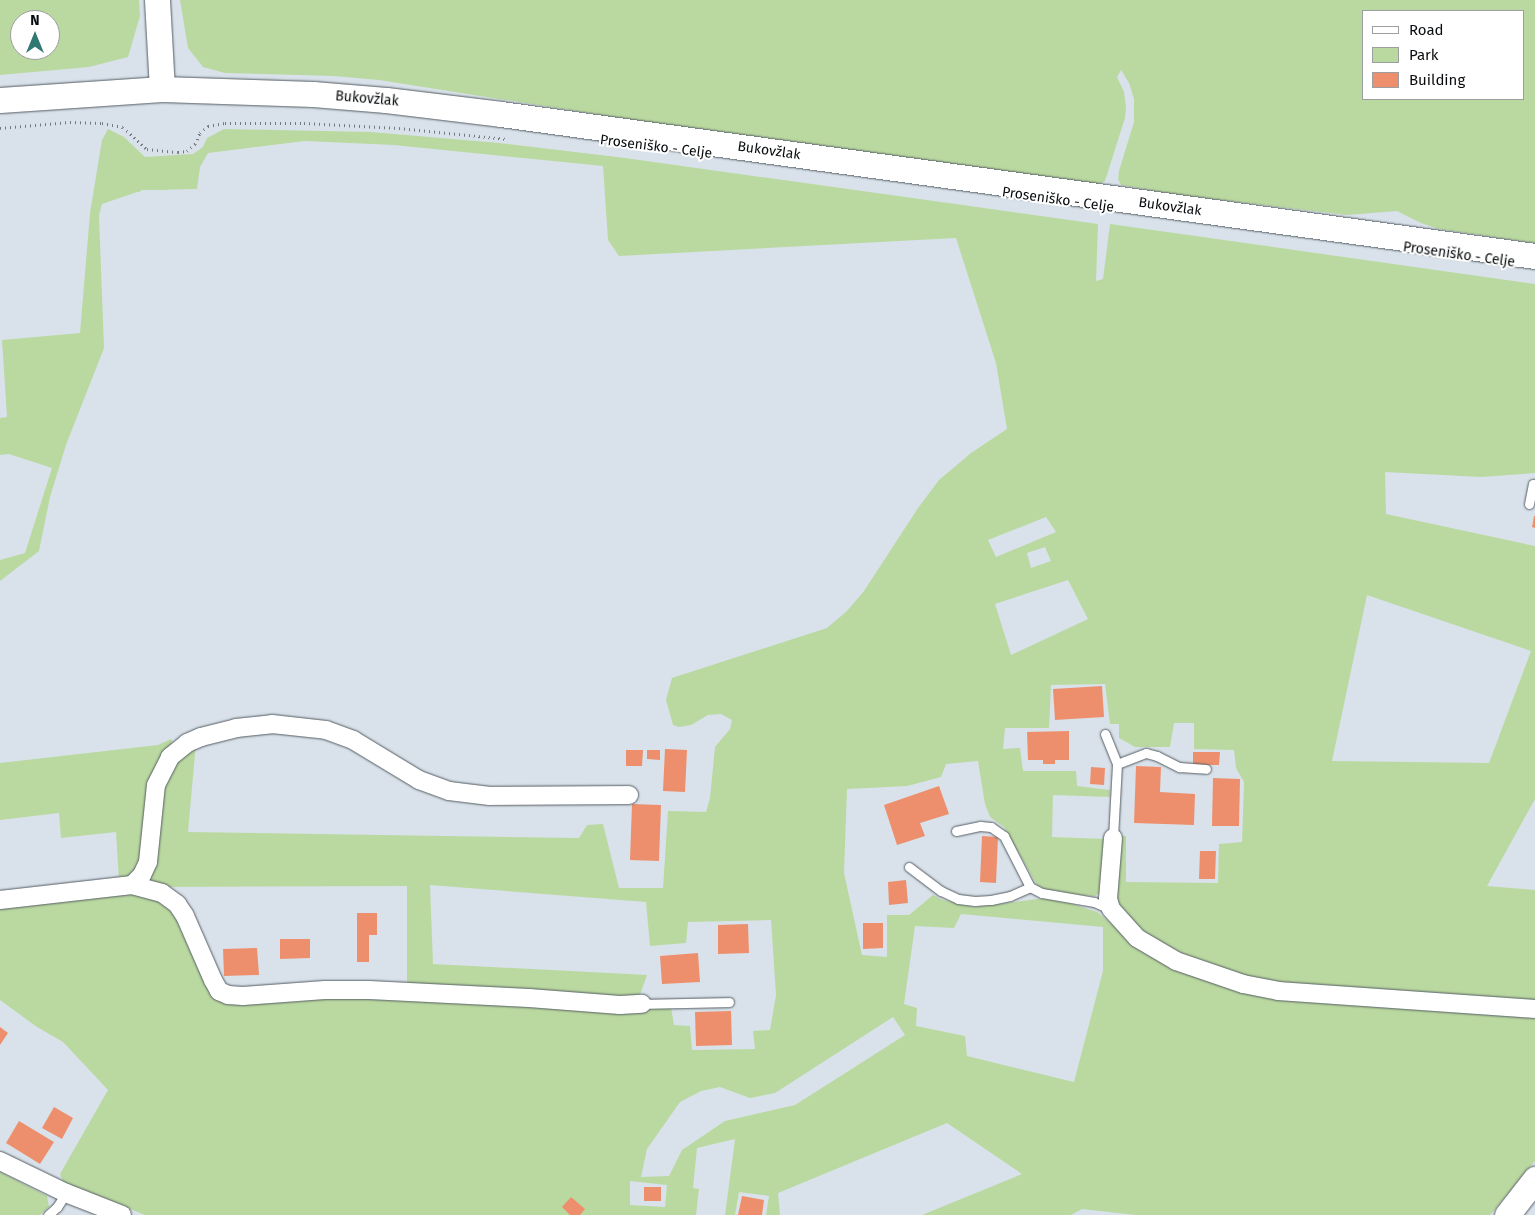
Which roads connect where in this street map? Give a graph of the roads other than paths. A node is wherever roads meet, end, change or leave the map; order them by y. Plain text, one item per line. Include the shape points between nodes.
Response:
1 (157, 0) edge
2 (162, 90) junction
3 (0, 100) edge
4 (1535, 256) edge
5 (1535, 484) edge
6 (1529, 504) dead end
7 (1105, 734) dead end
8 (1117, 764) junction
9 (1206, 769) dead end
10 (629, 795) dead end
11 (956, 831) dead end
12 (1113, 838) joint
13 (909, 867) dead end
14 (132, 885) junction
15 (1030, 887) junction
16 (0, 900) edge
17 (1111, 909) junction
18 (729, 1002) dead end
19 (642, 1004) joint
20 (1535, 1009) edge
21 (0, 1161) edge
22 (1535, 1179) edge
23 (66, 1193) junction
24 (48, 1215) edge
25 (122, 1215) edge
26 (1508, 1215) edge

1 - 2 main road
2 - 3 main road, Bukovžlak
2 - 4 main road, Bukovžlak via 313,94 501,114
5 - 6 lane
7 - 8 lane
8 - 9 lane via 1146,753 1179,767
8 - 12 lane
10 - 14 street via 490,796 449,791 419,780 353,740 326,730 272,724 236,728 187,743 170,757 156,785 148,862
11 - 15 lane via 991,827 1004,836
12 - 17 street via 1108,899
13 - 15 lane via 941,891 958,899 991,900
14 - 16 street
14 - 19 street via 162,893 177,904 192,930 212,980 219,991 228,995 369,990
15 - 17 lane via 1042,893 1094,902
17 - 20 street via 1137,938 1154,950 1243,984 1323,995
18 - 19 lane
21 - 23 street
22 - 26 main road
23 - 24 lane
23 - 25 street

